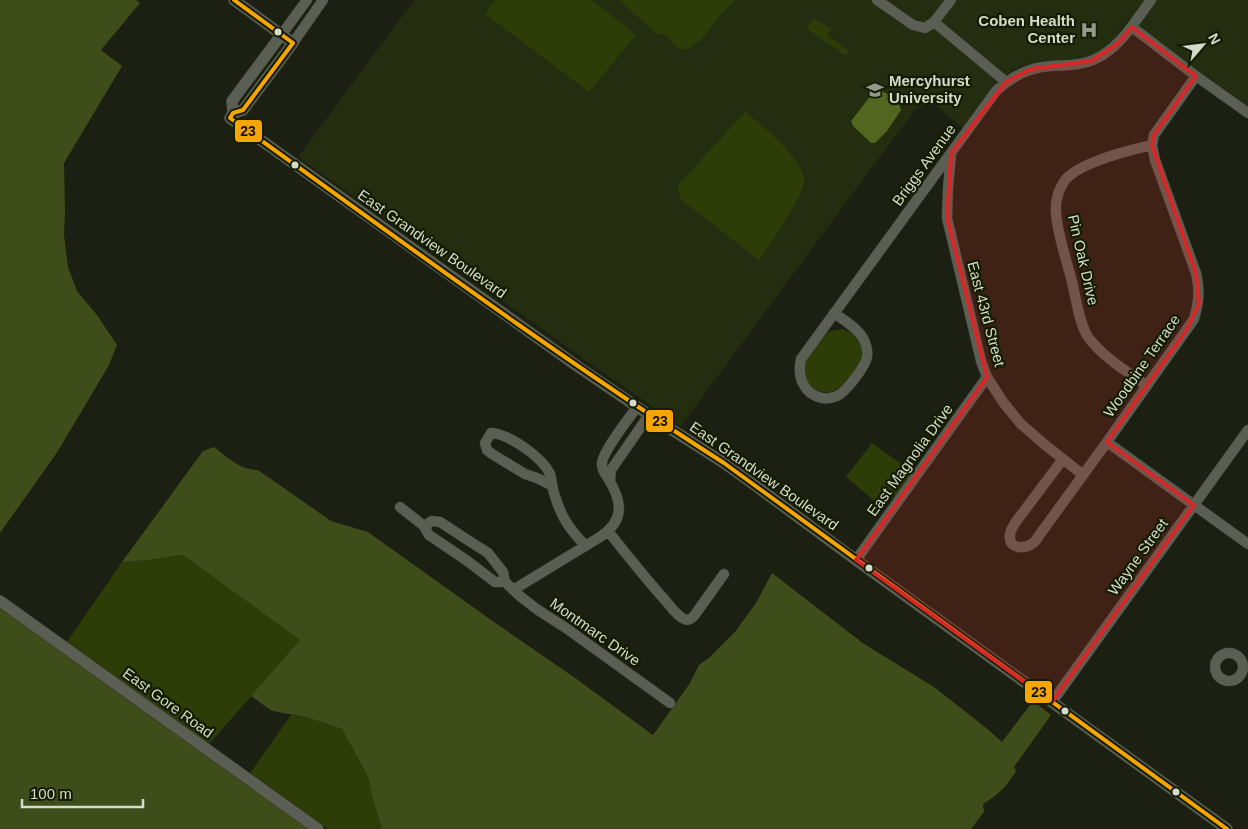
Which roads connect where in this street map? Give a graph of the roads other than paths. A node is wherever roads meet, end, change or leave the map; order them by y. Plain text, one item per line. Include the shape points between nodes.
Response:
1 (234, 0) edge
2 (307, 0) edge
3 (323, 0) edge
4 (877, 0) edge
5 (950, 0) edge
6 (1151, 0) edge
7 (934, 22) junction
8 (1132, 27) junction
9 (282, 34) junction
10 (293, 43) junction
11 (1196, 76) junction
12 (1006, 82) junction
13 (1248, 113) edge
14 (232, 115) junction
15 (1152, 145) junction
16 (952, 153) junction
17 (834, 313) junction
18 (987, 376) junction
19 (1146, 385) junction
20 (637, 407) junction
21 (649, 415) junction
22 (1248, 430) edge
23 (1107, 442) junction
24 (1063, 459) junction
25 (1082, 475) junction
26 (610, 481) junction
27 (552, 485) junction
28 (1194, 505) junction
29 (400, 507) dead end
30 (424, 526) junction
31 (608, 531) junction
32 (1248, 544) edge
33 (586, 546) junction
34 (856, 560) junction
35 (724, 574) dead end
36 (509, 586) junction
37 (0, 601) edge
38 (1052, 702) junction
39 (670, 703) dead end
40 (318, 829) edge
41 (1227, 829) edge

1 - 9 street
2 - 9 street
3 - 10 street
4 - 7 street via 913,25 925,28
5 - 7 street
6 - 8 street, Briggs Avenue
7 - 12 street
8 - 11 street
8 - 12 street, Briggs Avenue via 1117,44 1091,61 1031,69
9 - 10 street
9 - 14 street via 232,101
10 - 14 street via 243,110
11 - 13 street
11 - 15 street via 1154,135
12 - 16 street, Briggs Avenue via 996,91
14 - 20 street, East Grandview Boulevard via 382,227
15 - 19 street, Woodbine Terrace via 1196,273 1199,304 1194,319
15 - 19 street, Pin Oak Drive via 1078,169 1059,190 1055,211 1088,336 1102,353
16 - 17 street, Briggs Avenue
16 - 18 street, East 43rd Street via 947,218 972,328
17 - 17 street, Briggs Avenue via 799,364 805,388 824,398 837,396 843,391 867,357 862,336
18 - 24 street, East 43rd Street via 1009,411
18 - 34 street, East Magnolia Drive
19 - 23 street, Woodbine Terrace
20 - 21 street, East Grandview Boulevard
20 - 26 street via 604,456 602,466
21 - 26 street via 611,470
21 - 34 street, East Grandview Boulevard via 724,463
22 - 28 street, Wayne Street
23 - 25 street, Woodbine Terrace
23 - 28 street
24 - 25 street, East 43rd Street
24 - 25 street, Woodbine Terrace via 1015,523 1010,532 1012,544 1023,547 1032,544
26 - 31 street via 619,510
27 - 27 street via 550,475 536,456 508,437 498,433 488,436 485,443 492,454 519,471
27 - 33 street via 567,525
28 - 32 street
28 - 38 street, Wayne Street
29 - 30 street, Montmarc Drive
30 - 36 street, Montmarc Drive via 429,535 495,582
30 - 36 street, Montmarc Drive via 432,521 440,522 477,546 503,572
31 - 33 street
31 - 35 street via 684,620 694,616
33 - 36 street
34 - 38 street, East Grandview Boulevard
36 - 39 street, Montmarc Drive
37 - 40 street, East Gore Road
38 - 41 street, East Grandview Boulevard

